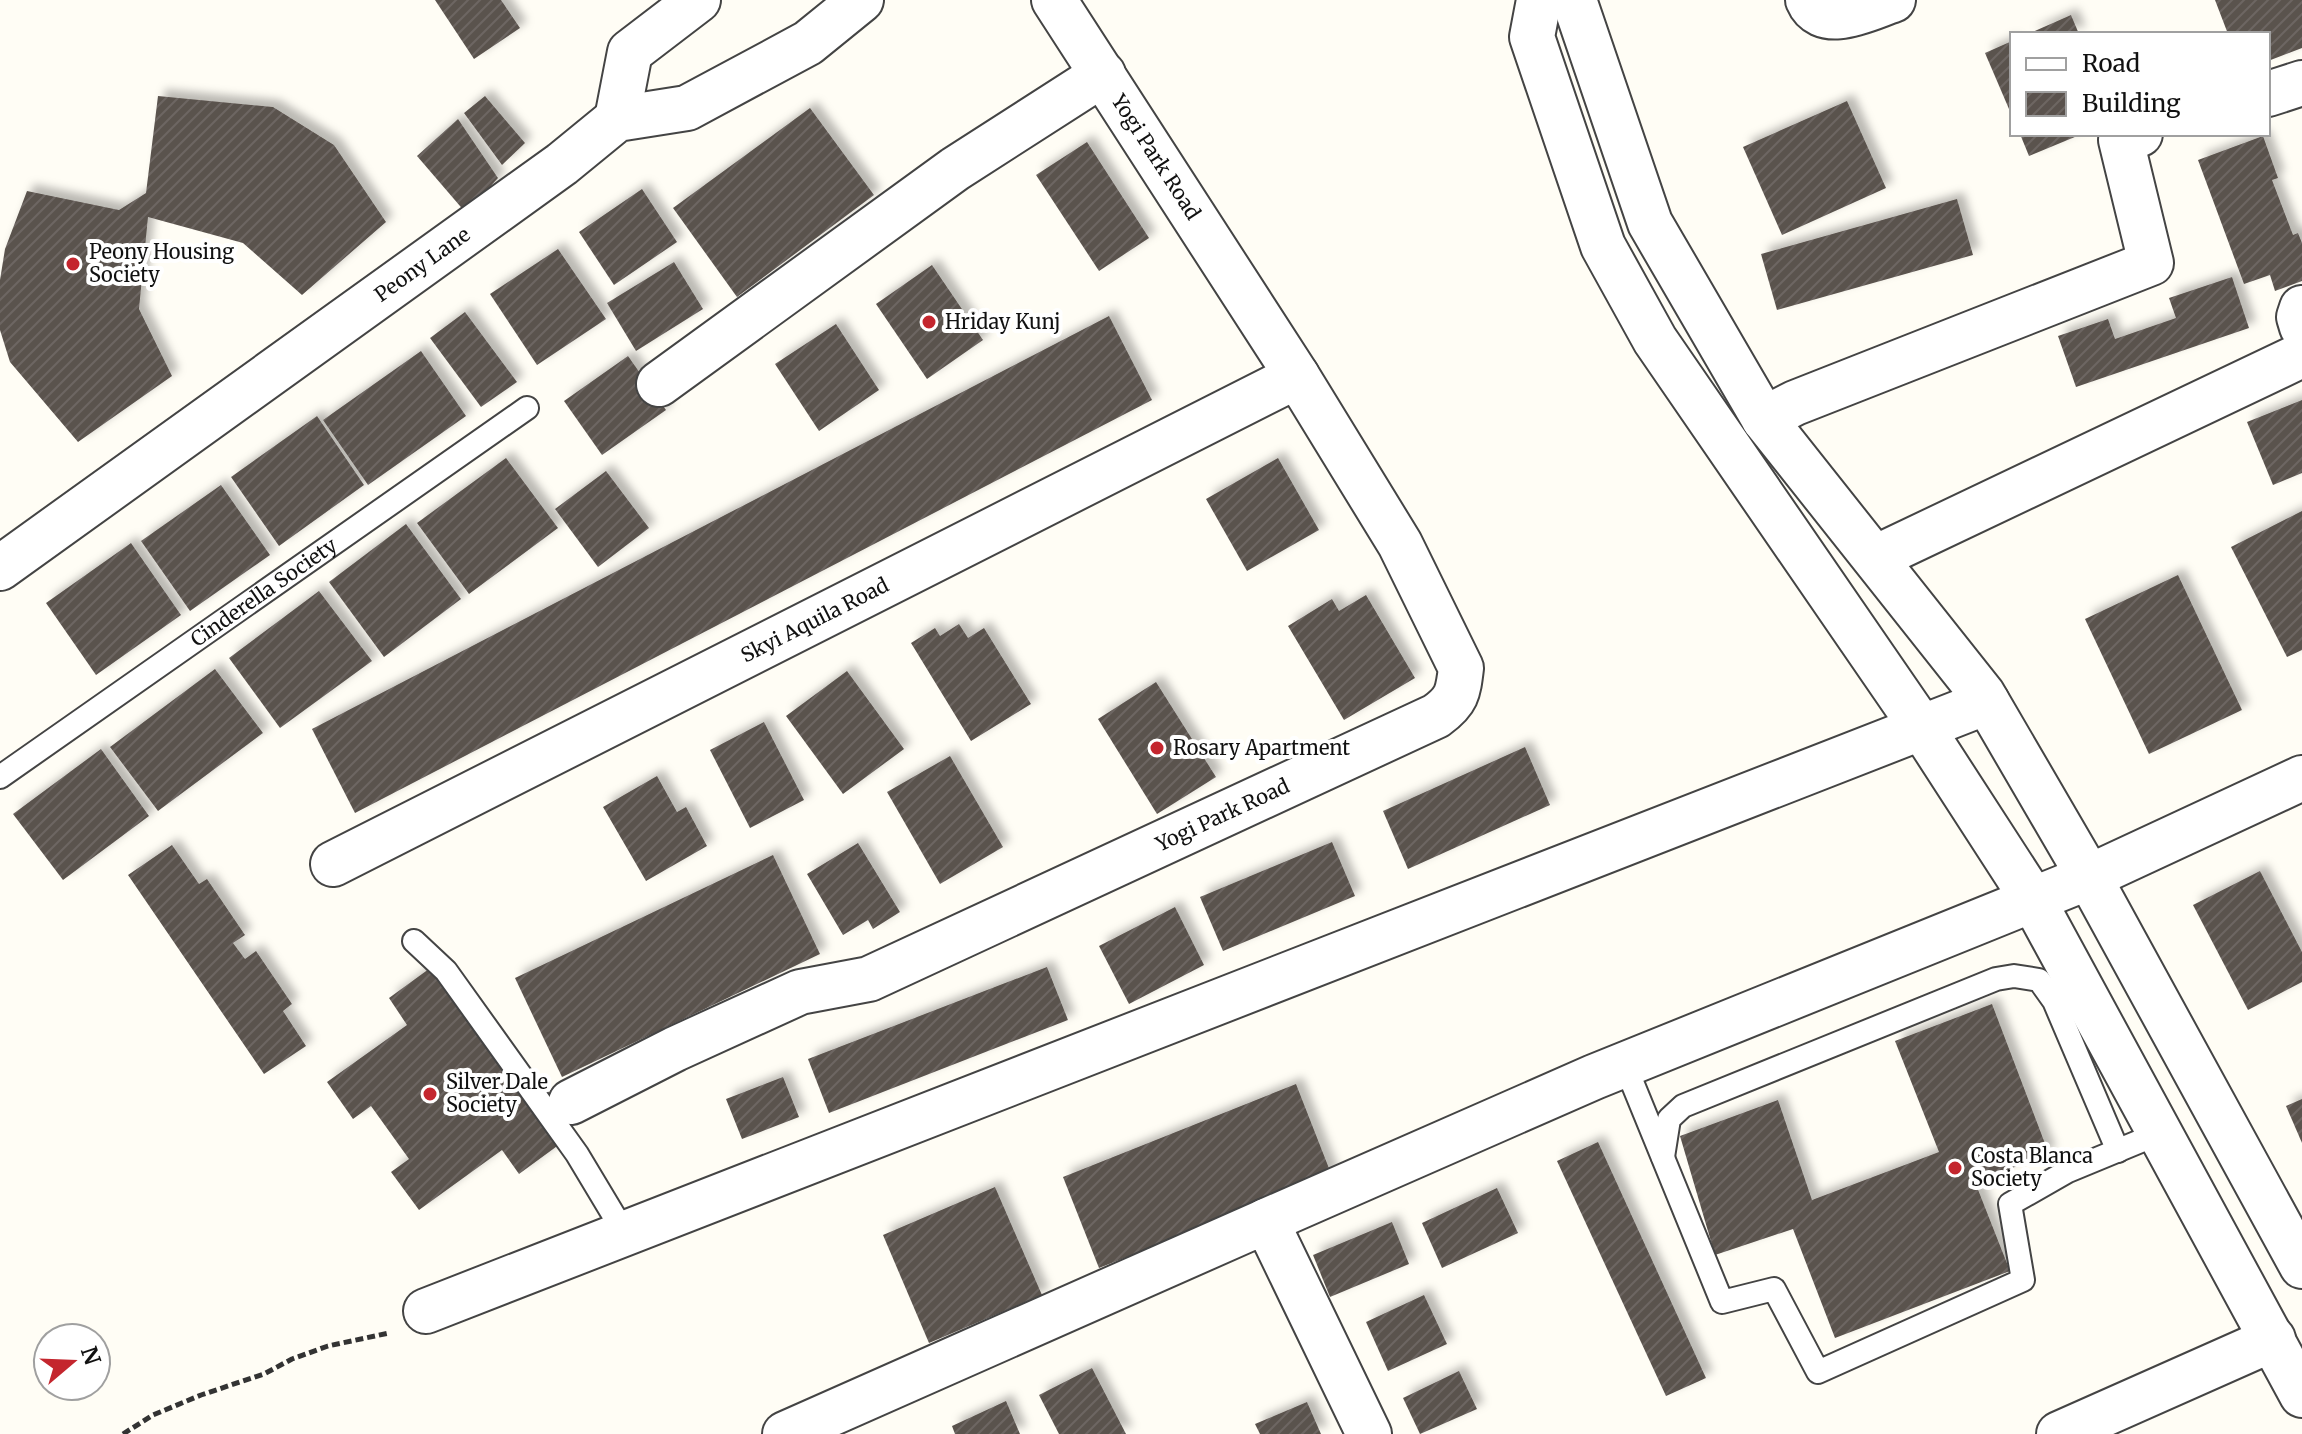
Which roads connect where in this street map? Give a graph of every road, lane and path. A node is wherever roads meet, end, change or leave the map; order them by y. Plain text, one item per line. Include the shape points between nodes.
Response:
1 (698, 0) edge
2 (861, 0) edge
3 (1054, 0) edge
4 (1539, 0) edge
5 (1574, 0) edge
6 (1808, 0) edge
7 (1893, 0) edge
8 (1103, 74) junction
9 (2302, 83) edge
10 (2270, 93) edge
11 (617, 119) junction
12 (2134, 136) edge
13 (2302, 308) edge
14 (2302, 327) edge
15 (2302, 355) edge
16 (1297, 376) junction
17 (659, 384) dead end
18 (527, 408) dead end
19 (1764, 419) junction
20 (1875, 558) junction
21 (0, 568) edge
22 (1987, 702) junction
23 (1922, 728) junction
24 (0, 777) edge
25 (2302, 778) edge
26 (333, 864) dead end
27 (2089, 877) junction
28 (2032, 898) junction
29 (414, 941) dead end
30 (1625, 1065) junction
31 (560, 1108) junction
32 (2160, 1133) junction
33 (2118, 1151) junction
34 (1663, 1158) junction
35 (1266, 1221) junction
36 (625, 1234) junction
37 (2302, 1266) edge
38 (426, 1311) joint
39 (2273, 1339) junction
40 (2302, 1395) edge
41 (123, 1434) edge
42 (785, 1434) edge
43 (1369, 1434) edge
44 (2059, 1434) edge

1 - 11 street via 630,52
2 - 11 street via 808,43 687,108
3 - 8 street, Yogi Park Road
4 - 23 street via 1532,37 1603,246 1655,340
5 - 19 street via 1650,223
6 - 7 street via 1828,18
8 - 16 street, Yogi Park Road
8 - 17 street via 955,169
9 - 10 street
11 - 21 street, Peony Lane via 562,164
12 - 19 street via 2121,140 2151,263
13 - 14 street
15 - 20 street
16 - 26 street, Skyi Aquila Road
16 - 31 street, Yogi Park Road via 1400,544 1461,668 1452,704 1436,716 869,979 800,992
18 - 24 lane, Cinderella Society
19 - 20 street
20 - 22 street
22 - 23 street
22 - 27 street
23 - 28 street
23 - 36 street
25 - 27 street
27 - 28 street
27 - 37 street
28 - 30 street
28 - 32 street
29 - 31 lane via 446,971
30 - 34 lane
30 - 35 street
31 - 36 lane via 577,1154
32 - 33 lane
32 - 39 street
33 - 34 lane via 2054,1001 2039,980 2014,976 1683,1106 1669,1119
33 - 34 lane via 2068,1171 2010,1204 2023,1280 1818,1372 1774,1289 1722,1302
35 - 42 street
35 - 43 street
36 - 38 street
38 - 41 path via 391,1333 292,1359 153,1415
39 - 40 street
39 - 44 street

